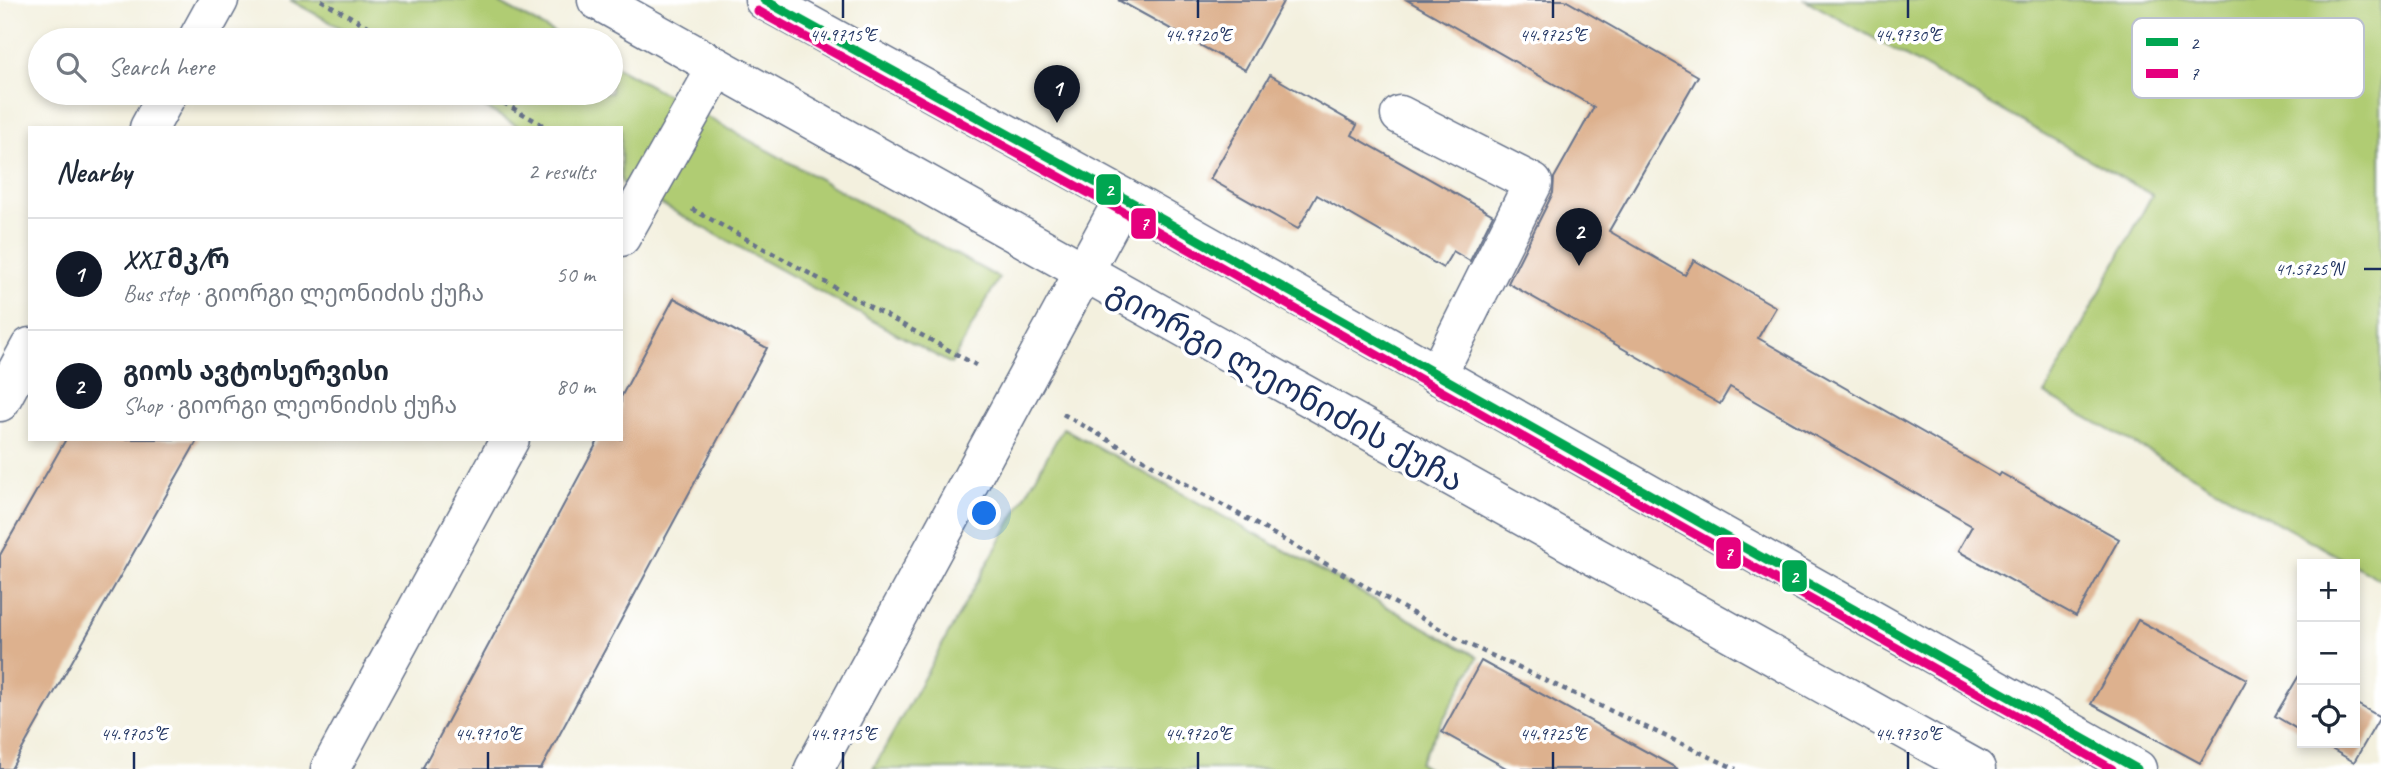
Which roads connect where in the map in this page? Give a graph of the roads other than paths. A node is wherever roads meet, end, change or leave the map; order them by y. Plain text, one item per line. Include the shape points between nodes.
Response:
1 (219, 0) edge
2 (597, 0) edge
3 (764, 0) edge
4 (204, 28) edge
5 (717, 67) junction
6 (162, 105) edge
7 (1400, 115) dead end
8 (150, 126) edge
9 (1124, 198) junction
10 (623, 233) edge
11 (1084, 272) junction
12 (28, 351) edge
13 (1437, 375) junction
14 (0, 402) edge
15 (509, 441) edge
16 (1954, 764) edge
17 (330, 769) edge
18 (814, 769) edge
19 (2137, 769) edge

1 - 4 street
2 - 5 street, გიორგი ლეონიძის ქუჩა
3 - 9 street
5 - 10 street
5 - 11 street, გიორგი ლეონიძის ქუჩა
6 - 8 street
7 - 13 street via 1533,183
9 - 11 street
9 - 13 street
11 - 16 street, გიორგი ლეონიძის ქუჩა
11 - 18 street
12 - 14 street
13 - 19 street
15 - 17 street

